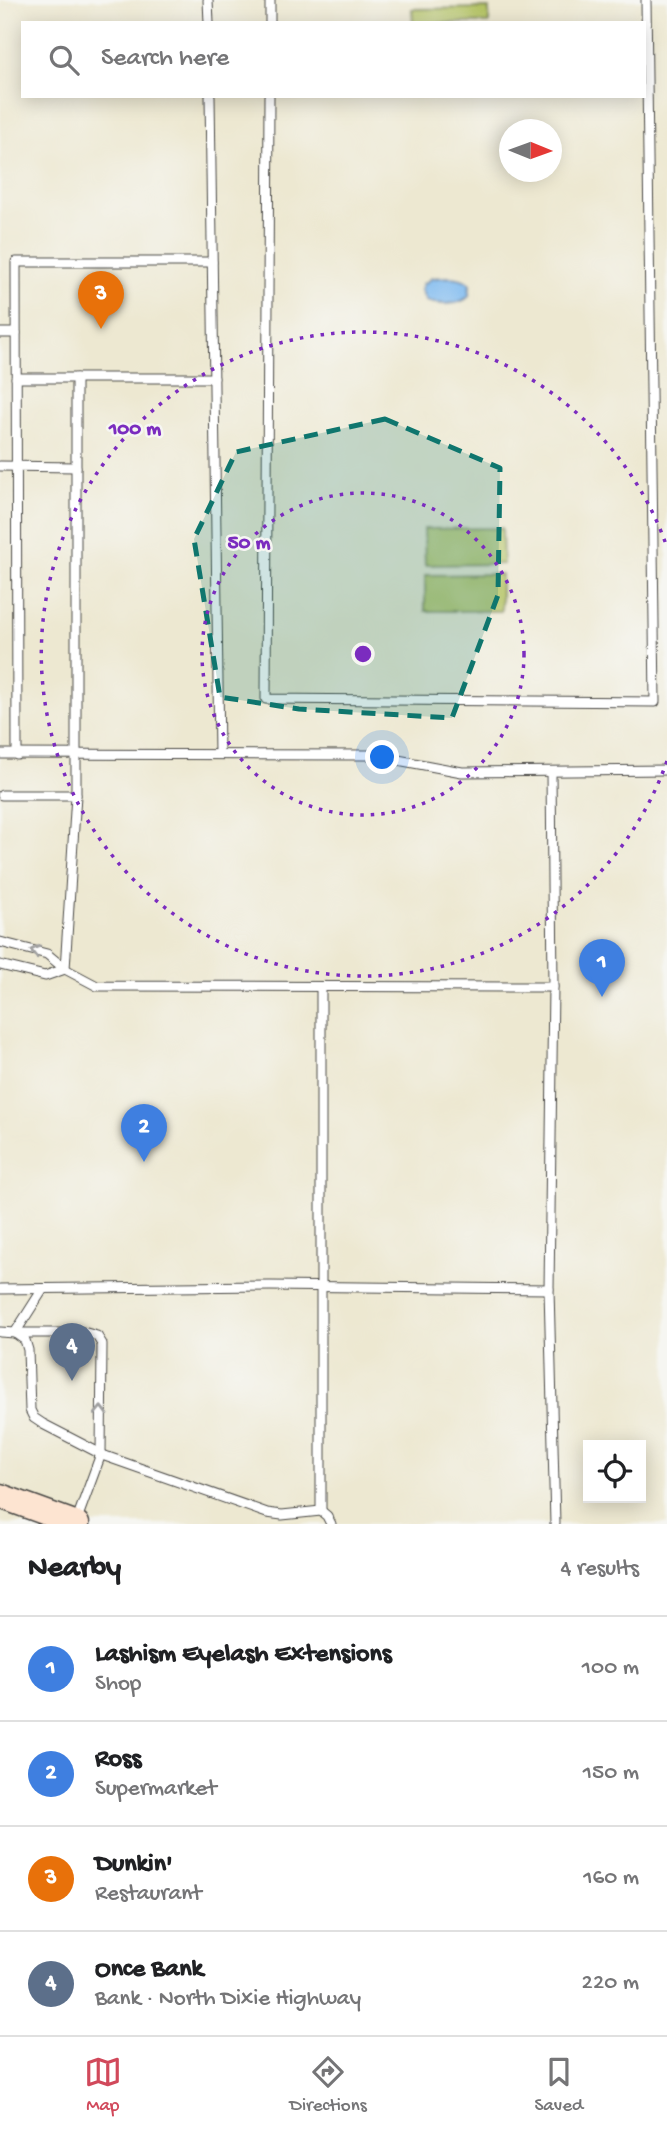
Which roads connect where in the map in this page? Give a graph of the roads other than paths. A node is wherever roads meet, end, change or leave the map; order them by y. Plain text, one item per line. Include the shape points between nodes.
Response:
1 (208, 0) edge
2 (270, 0) edge
3 (646, 0) edge
4 (209, 21) edge
5 (270, 21) edge
6 (210, 98) edge
7 (269, 98) edge
8 (212, 262) junction
9 (0, 333) edge
10 (16, 333) junction
11 (16, 378) junction
12 (76, 378) junction
13 (214, 378) junction
14 (0, 466) edge
15 (17, 466) junction
16 (76, 467) junction
17 (0, 754) edge
18 (76, 754) junction
19 (219, 754) junction
20 (17, 755) junction
21 (667, 771) edge
22 (551, 772) junction
23 (2, 795) edge
24 (76, 795) junction
25 (0, 942) edge
26 (0, 964) edge
27 (65, 969) junction
28 (321, 986) junction
29 (553, 987) junction
30 (320, 1287) junction
31 (0, 1289) edge
32 (43, 1289) junction
33 (549, 1289) junction
34 (0, 1332) edge
35 (83, 1332) dead end
36 (15, 1333) junction
37 (64, 1333) dead end
38 (101, 1454) junction
39 (0, 1496) edge
40 (321, 1511) junction
41 (76, 1524) edge
42 (331, 1524) edge
43 (555, 1524) edge

1 - 4 lane
2 - 5 lane
3 - 7 lane via 655,702 266,699
6 - 8 lane
8 - 10 lane via 16,262
8 - 13 lane
9 - 10 lane
10 - 11 lane
11 - 12 lane
11 - 15 lane
12 - 13 lane
12 - 16 lane
13 - 19 lane
14 - 15 lane
15 - 16 lane
15 - 20 lane
16 - 18 lane
17 - 20 lane
18 - 19 lane
18 - 20 lane
18 - 24 lane
19 - 22 lane via 371,755 462,772
21 - 22 lane
22 - 29 lane
23 - 24 lane
24 - 27 lane
27 -> 25 lane via 47,954
26 - 27 lane via 45,976
27 - 28 lane via 97,986
28 - 29 lane
28 - 30 lane
29 - 33 lane
30 - 32 lane
30 - 33 lane
30 - 40 lane
31 - 32 lane
32 - 36 lane
33 - 43 lane
34 - 36 lane
38 -> 35 lane via 102,1344 97,1336
36 - 37 lane
36 - 38 lane via 28,1350 34,1418
38 - 40 lane via 268,1513
38 - 41 lane
39 - 41 main road
40 - 42 lane

